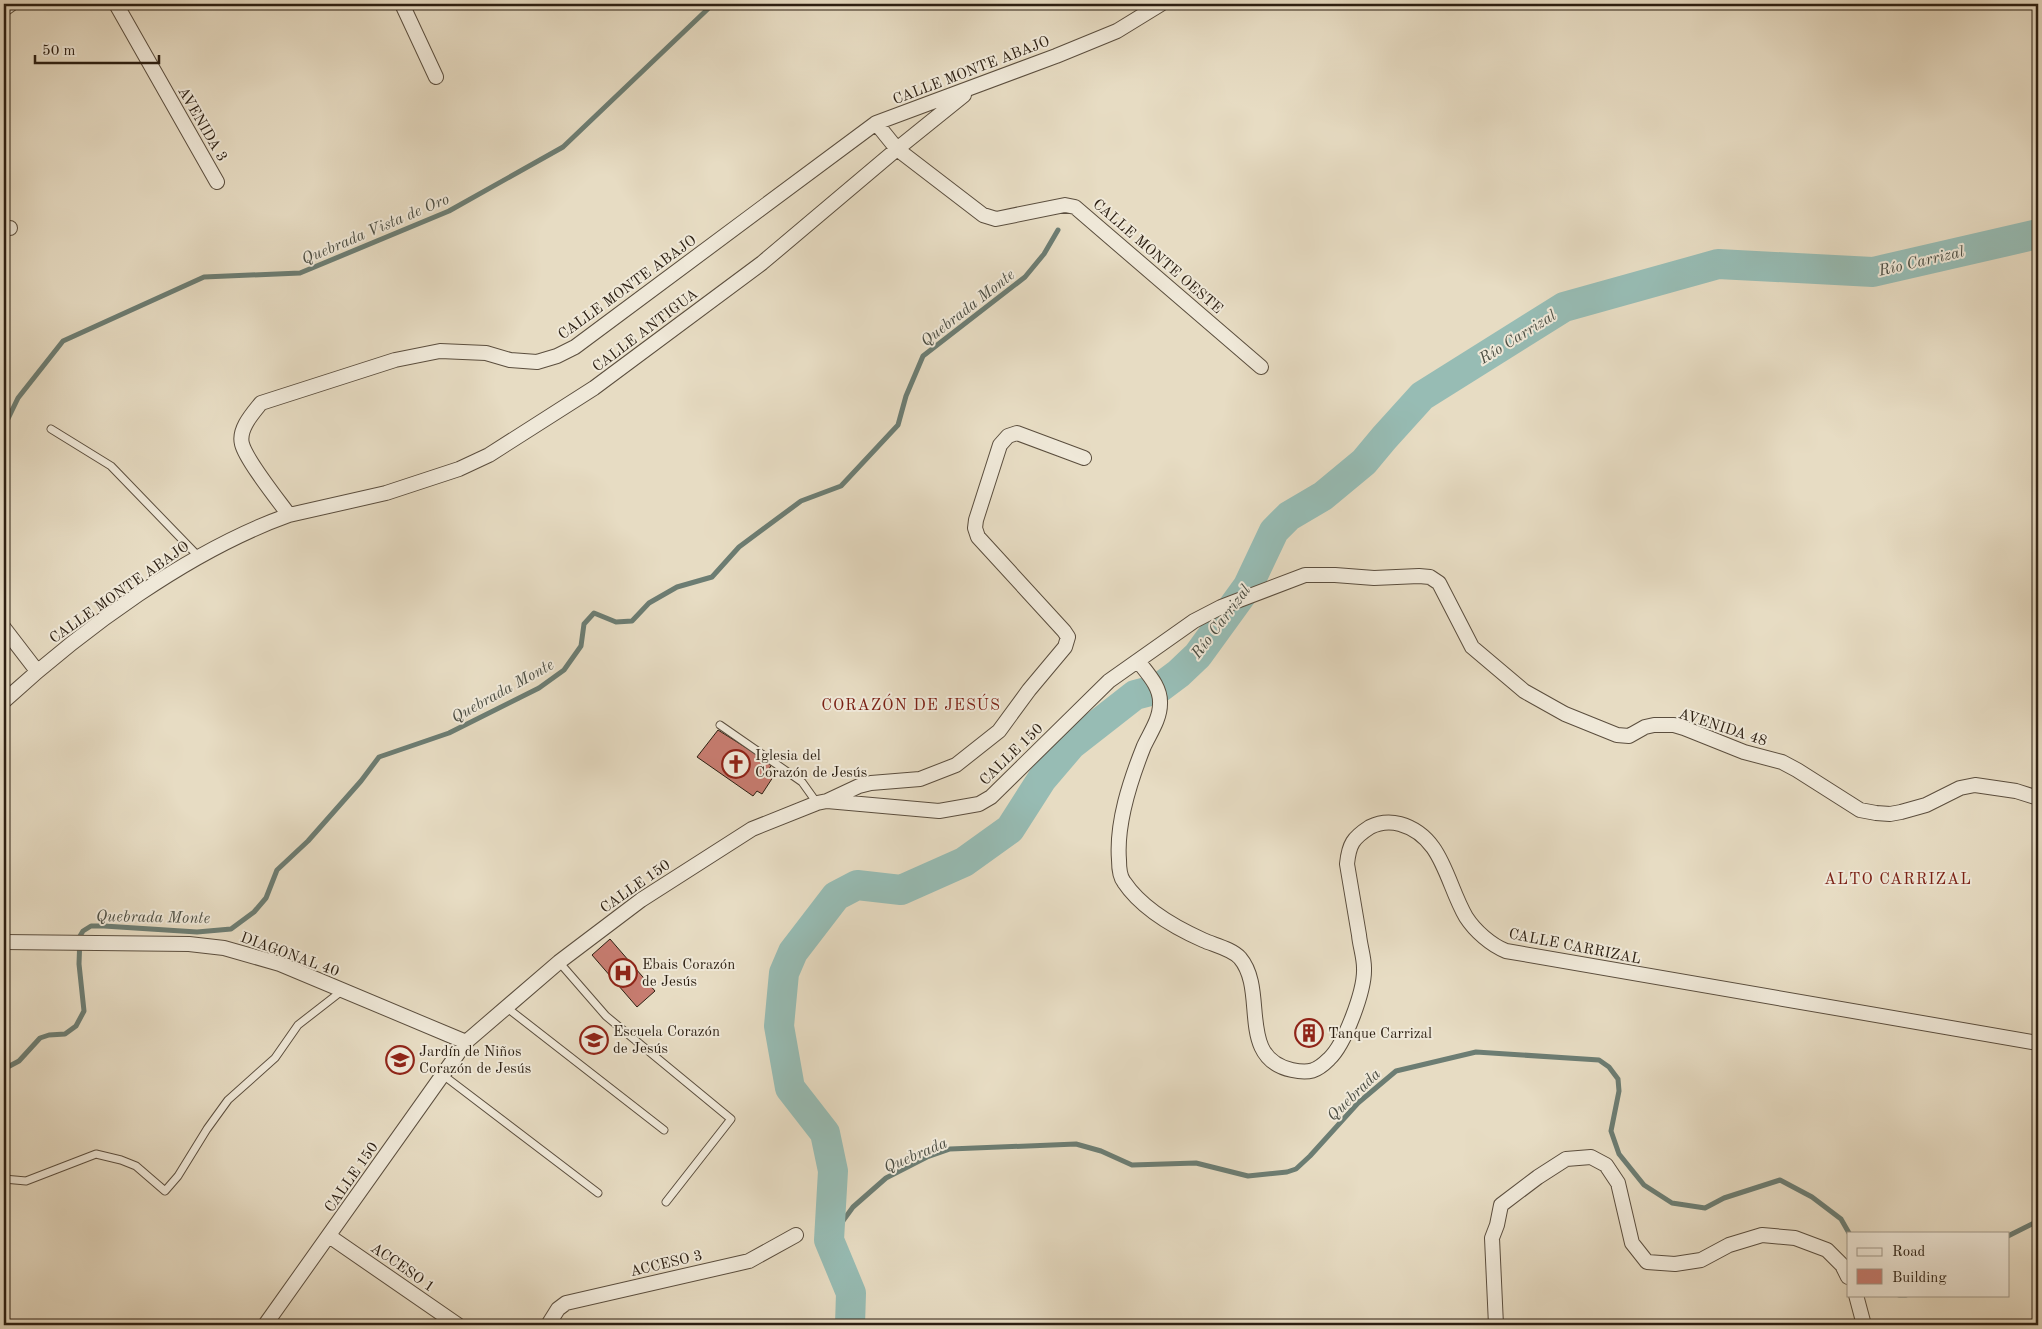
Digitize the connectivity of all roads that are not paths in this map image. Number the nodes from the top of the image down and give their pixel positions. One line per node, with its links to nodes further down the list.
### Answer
1 (10, 4): 5 (street)
2 (116, 4): 10 (street, AVENIDA 3)
3 (402, 4): 6 (street)
4 (1161, 4): 7 (street, CALLE MONTE ABAJO)
5 (4, 7)
6 (436, 77)
7 (973, 87): 8 (street, CALLE MONTE ABAJO); 9 (street, CALLE ANTIGUA)
8 (876, 123): 9 (street, CALLE MONTE OESTE); 14 (street, CALLE MONTE ABAJO)
9 (896, 148): 11 (street, CALLE MONTE OESTE); 14 (street, CALLE ANTIGUA)
10 (217, 182)
11 (1261, 367)
12 (51, 429): 15 (lane)
13 (1084, 458): 22 (street)
14 (289, 515): 15 (street, CALLE MONTE ABAJO)
15 (199, 557): 18 (street, CALLE MONTE ABAJO)
16 (4, 628): 18 (street)
17 (1138, 661): 21 (street, AVENIDA 48); 22 (street, CALLE 150); 28 (street, CALLE CARRIZAL)
18 (37, 671): 19 (street, CALLE MONTE ABAJO)
19 (4, 701)
20 (720, 725): 22 (lane)
21 (2038, 798)
22 (822, 802): 24 (street, CALLE 150)
23 (4, 942): 25 (street, DIAGONAL 40)
24 (559, 962): 26 (street, CALLE 150); 33 (lane)
25 (343, 990): 27 (street, DIAGONAL 40); 31 (lane)
26 (506, 1007): 27 (street, CALLE 150); 30 (lane)
27 (466, 1042): 29 (street, CALLE 150)
28 (2038, 1043)
29 (443, 1075): 32 (lane); 35 (street, CALLE 150)
30 (664, 1130)
31 (4, 1178)
32 (598, 1193)
33 (666, 1202)
34 (796, 1235): 40 (street, ACCESO 3)
35 (329, 1236): 38 (street, CALLE 150); 39 (street, ACCESO 1)
36 (1847, 1275): 41 (street)
37 (1856, 1296): 42 (street)
38 (264, 1325)
39 (458, 1325)
40 (548, 1325)
41 (1496, 1325)
42 (1864, 1325)

